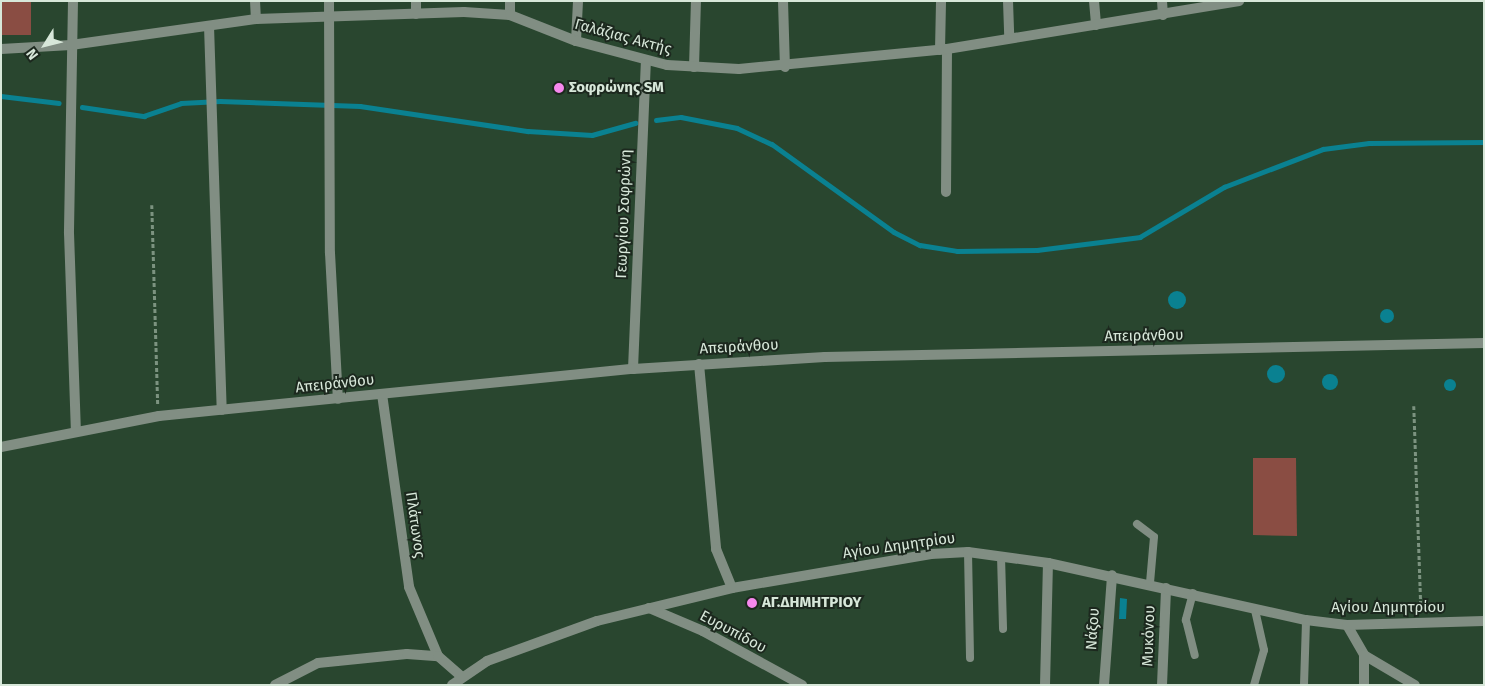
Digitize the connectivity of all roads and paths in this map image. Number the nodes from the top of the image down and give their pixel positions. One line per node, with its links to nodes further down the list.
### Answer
1 (73, 1): 24 (street)
2 (255, 1): 19 (street)
3 (329, 1): 18 (street)
4 (416, 1): 15 (street)
5 (510, 1): 16 (street)
6 (578, 1): 23 (street)
7 (696, 1): 28 (street)
8 (784, 1): 29 (street)
9 (941, 1): 26 (street)
10 (1008, 1): 22 (street)
11 (1094, 1): 20 (street)
12 (1162, 1): 17 (street)
13 (1239, 1): 14 (street, Γαλάζιας Ακτής)
14 (1211, 4): 17 (street, Γαλάζιας Ακτής)
15 (416, 14): 16 (street, Γαλάζιας Ακτής); 18 (street, Γαλάζιας Ακτής)
16 (510, 15): 23 (street, Γαλάζιας Ακτής)
17 (1163, 15): 20 (street, Γαλάζιας Ακτής)
18 (329, 16): 19 (street, Γαλάζιας Ακτής); 36 (street)
19 (256, 20): 21 (street, Γαλάζιας Ακτής)
20 (1096, 24): 22 (street, Γαλάζιας Ακτής)
21 (209, 26): 24 (street, Γαλάζιας Ακτής); 38 (street)
22 (1009, 37): 26 (street, Γαλάζιας Ακτής)
23 (576, 41): 27 (street, Γαλάζιας Ακτής)
24 (71, 45): 25 (street, Γαλάζιας Ακτής); 40 (street)
25 (1, 49)
26 (944, 49): 29 (street, Γαλάζιας Ακτής); 30 (street)
27 (646, 61): 28 (street, Γαλάζιας Ακτής); 34 (street, Γεωργίου Σοφρώνη)
28 (694, 67): 29 (street, Γαλάζιας Ακτής)
29 (785, 67)
30 (946, 192)
31 (152, 205): 39 (path)
32 (1484, 343): 33 (street, Απειράνθου)
33 (699, 364): 34 (street, Απειράνθου); 48 (street)
34 (633, 368): 35 (street, Απειράνθου)
35 (382, 394): 36 (street, Απειράνθου); 60 (street, Πλάτωνος)
36 (338, 399): 38 (street, Απειράνθου)
37 (1414, 406): 56 (path)
38 (222, 410): 39 (street, Απειράνθου)
39 (158, 416): 40 (street, Απειράνθου)
40 (76, 432): 41 (street, Απειράνθου)
41 (1, 447)
42 (1138, 524): 47 (lane)
43 (968, 552): 44 (street, Αγίου Δημητρίου); 48 (street, Αγίου Δημητρίου); 61 (lane)
44 (1001, 556): 45 (street, Αγίου Δημητρίου); 57 (lane)
45 (1048, 563): 46 (street, Αγίου Δημητρίου); 66 (street)
46 (1112, 575): 47 (street, Αγίου Δημητρίου); 67 (street, Νάξου)
47 (1150, 583): 49 (street, Αγίου Δημητρίου)
48 (732, 588): 51 (street, Αγίου Δημητρίου)
49 (1166, 588): 50 (street, Αγίου Δημητρίου); 68 (street, Μυκόνου)
50 (1193, 593): 52 (street, Αγίου Δημητρίου); 58 (lane)
51 (649, 608): 62 (street, Αγίου Δημητρίου); 65 (street, Ευρυπίδου)
52 (1255, 610): 53 (street, Αγίου Δημητρίου); 69 (lane)
53 (1306, 620): 55 (street, Αγίου Δημητρίου); 70 (lane)
54 (1484, 621): 56 (street, Αγίου Δημητρίου)
55 (1347, 625): 56 (street, Αγίου Δημητρίου); 59 (street)
56 (1422, 625)
57 (1004, 629)
58 (1196, 655)
59 (1364, 655): 71 (street); 72 (street)
60 (438, 656): 62 (street); 63 (street)
61 (970, 658)
62 (461, 676): 64 (street, Αγίου Δημητρίου)
63 (274, 685)
64 (452, 685)
65 (802, 685)
66 (1045, 685)
67 (1104, 685)
68 (1162, 685)
69 (1254, 685)
70 (1304, 685)
71 (1364, 685)
72 (1415, 685)

